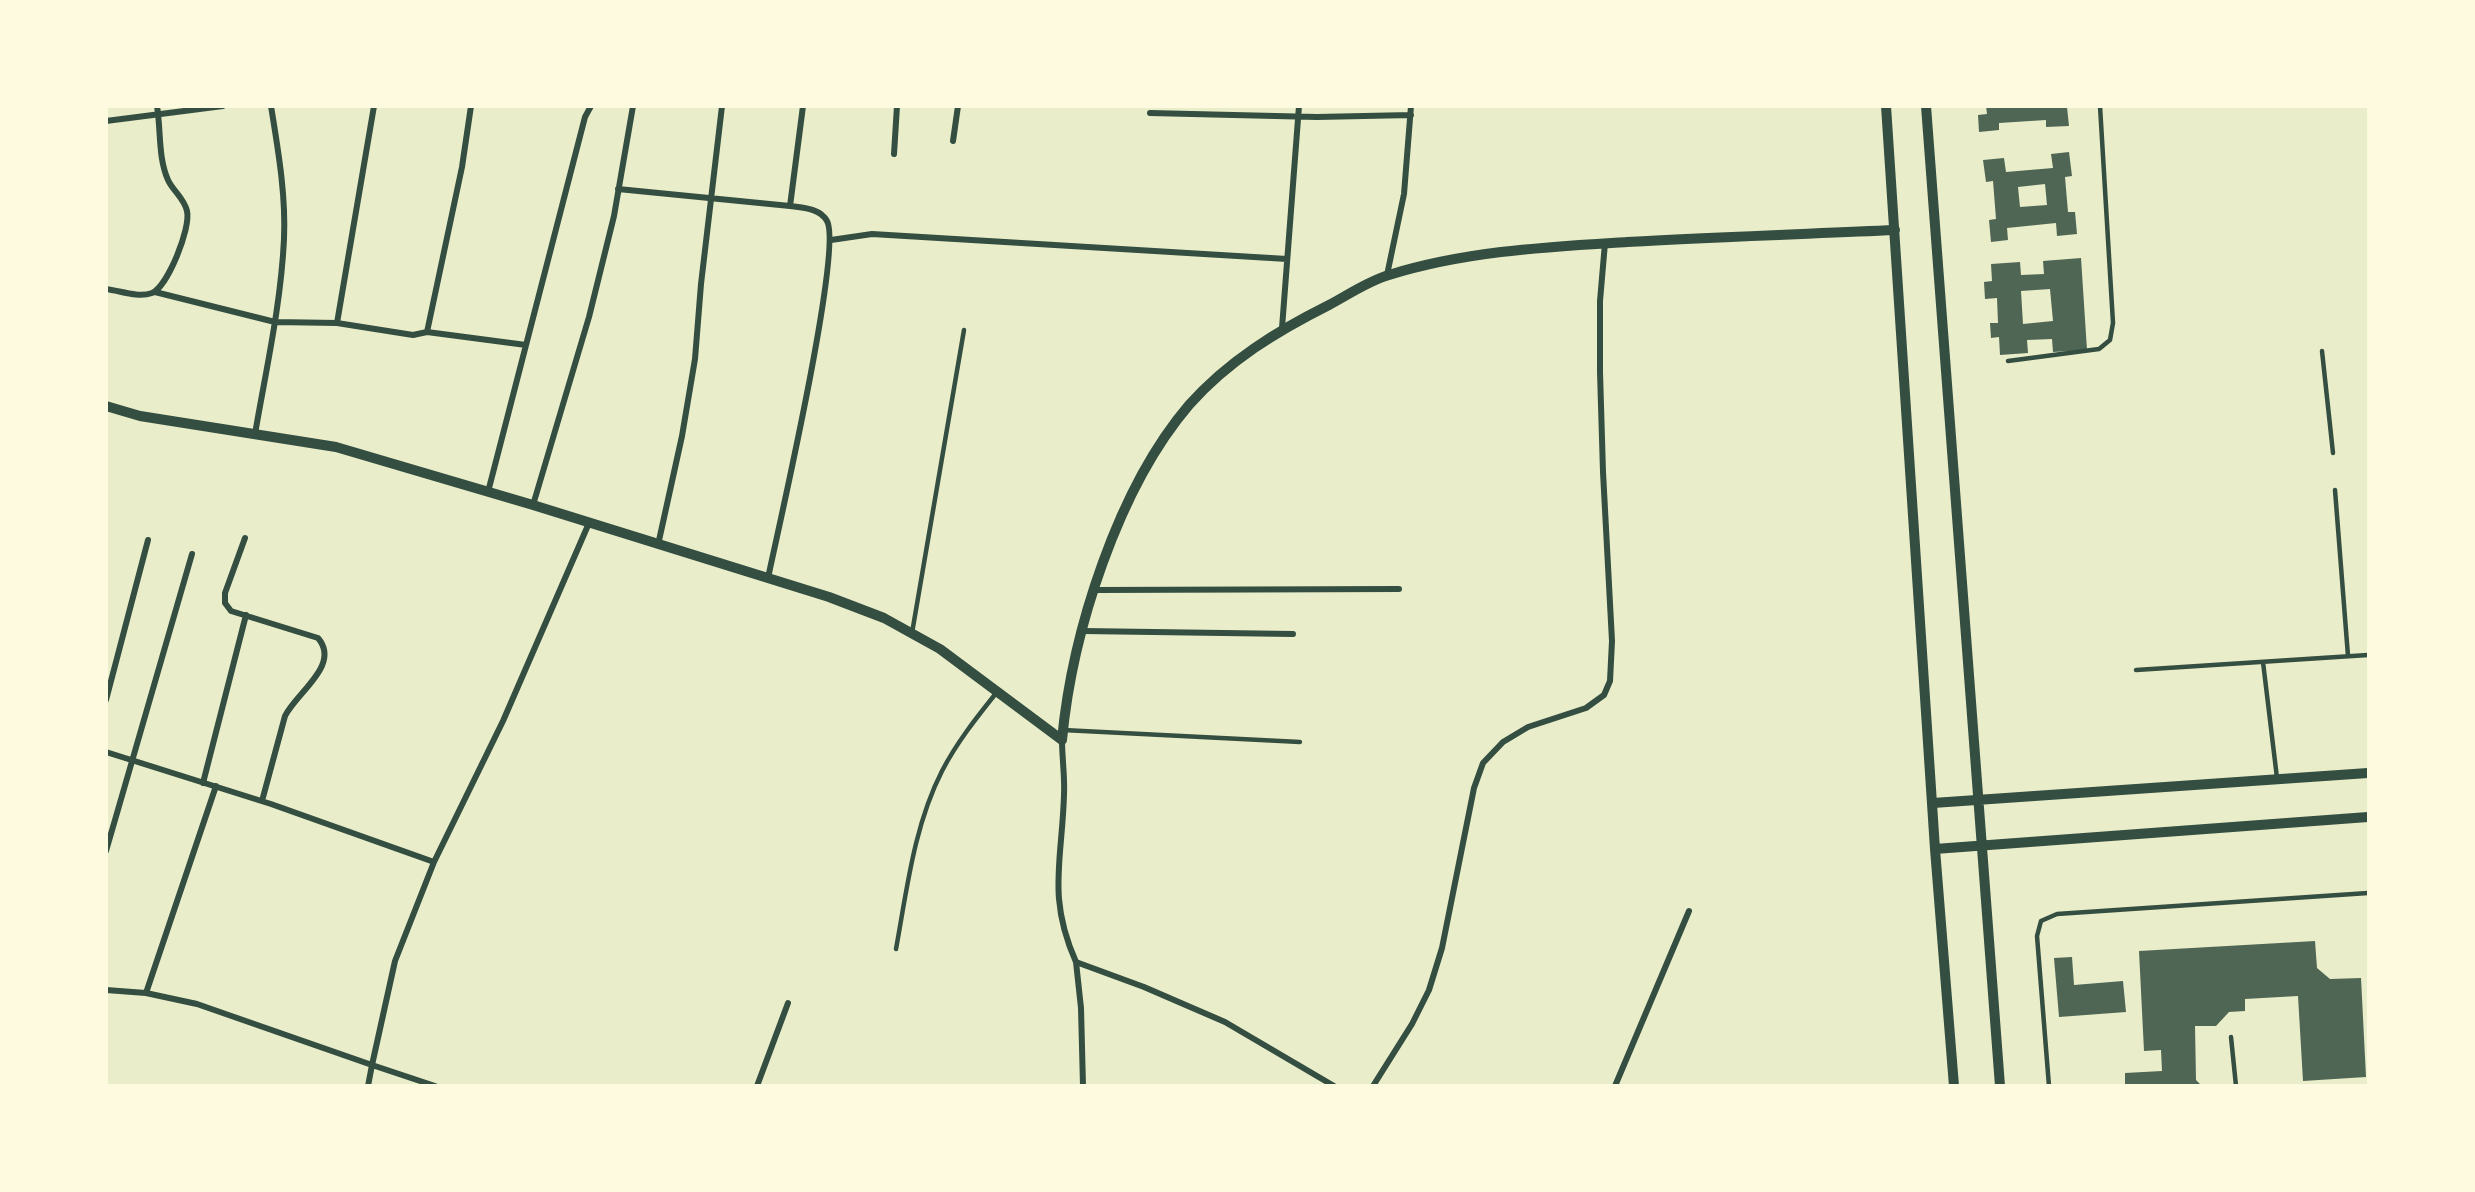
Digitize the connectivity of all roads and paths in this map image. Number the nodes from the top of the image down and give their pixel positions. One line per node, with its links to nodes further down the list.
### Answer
1 (223, 106): 16 (street)
2 (271, 106): 33 (street)
3 (374, 106): 34 (street)
4 (471, 106): 37 (street)
5 (591, 106): 38 (street)
6 (633, 106): 23 (street)
7 (722, 106): 24 (street)
8 (803, 106): 25 (street)
9 (897, 106): 22 (street)
10 (958, 106): 21 (street)
11 (1299, 106): 19 (street)
12 (1411, 106): 18 (street)
13 (1886, 106): 26 (street)
14 (1926, 106): 73 (street)
15 (2100, 106): 40 (lane)
16 (158, 110): 20 (street); 32 (street)
17 (1150, 113): 19 (street)
18 (1411, 114): 19 (street); 30 (street)
19 (1298, 117): 29 (street)
20 (106, 122)
21 (953, 141)
22 (894, 154)
23 (618, 189): 24 (street); 46 (street)
24 (711, 198): 25 (street); 50 (street)
25 (790, 206): 27 (street)
26 (1895, 230): 28 (street); 75 (street)
27 (831, 240): 29 (street); 52 (street)
28 (1605, 243): 30 (street); 95 (street)
29 (1287, 259): 35 (street)
30 (1387, 275): 35 (street)
31 (106, 289): 32 (street)
32 (155, 292): 33 (street)
33 (275, 322): 34 (street); 42 (street)
34 (337, 323): 37 (street)
35 (1282, 328): 54 (street)
36 (964, 330): 57 (lane)
37 (427, 332): 38 (street)
38 (526, 345): 45 (street)
39 (2322, 351): 43 (lane)
40 (2008, 361)
41 (106, 406): 42 (street)
42 (255, 434): 45 (street)
43 (2333, 453)
44 (2335, 490): 60 (lane)
45 (488, 492): 46 (street)
46 (533, 505): 47 (street)
47 (589, 523): 50 (street); 80 (street)
48 (245, 538): 55 (street)
49 (148, 540): 64 (street)
50 (658, 545): 52 (street)
51 (192, 554): 68 (street)
52 (768, 578): 57 (street)
53 (1399, 589): 54 (street)
54 (1095, 590): 56 (street)
55 (246, 615): 71 (street); 74 (street)
56 (1083, 631): 58 (street); 65 (street)
57 (912, 633): 63 (street)
58 (1293, 634)
59 (2368, 655): 60 (lane)
60 (2348, 656): 61 (lane)
61 (2263, 662): 62 (lane); 70 (lane)
62 (2136, 670)
63 (997, 692): 65 (street); 83 (lane)
64 (106, 700)
65 (1062, 735): 66 (lane); 84 (street)
66 (1300, 742)
67 (106, 752): 68 (street)
68 (134, 761): 71 (street); 79 (street)
69 (2368, 773): 70 (street)
70 (2277, 779): 73 (street)
71 (203, 783): 72 (street)
72 (216, 786): 74 (street); 86 (street)
73 (1979, 800): 75 (street); 77 (street)
74 (262, 801): 80 (street)
75 (1933, 803): 78 (street)
76 (2368, 818): 77 (street)
77 (1982, 845): 78 (street); 98 (street)
78 (1935, 849): 97 (street)
79 (106, 851)
80 (434, 862): 89 (street)
81 (2368, 893): 99 (lane)
82 (1689, 911): 96 (street)
83 (896, 949)
84 (1076, 962): 93 (street); 94 (street)
85 (106, 990): 86 (street)
86 (146, 993): 89 (street)
87 (788, 1003): 92 (street)
88 (2231, 1038): 100 (lane)
89 (372, 1065): 90 (street); 91 (street)
90 (368, 1086)
91 (435, 1086)
92 (757, 1086)
93 (1083, 1086)
94 (1334, 1086)
95 (1372, 1086)
96 (1615, 1086)
97 (1954, 1086)
98 (2000, 1086)
99 (2049, 1086)
100 (2236, 1086)

